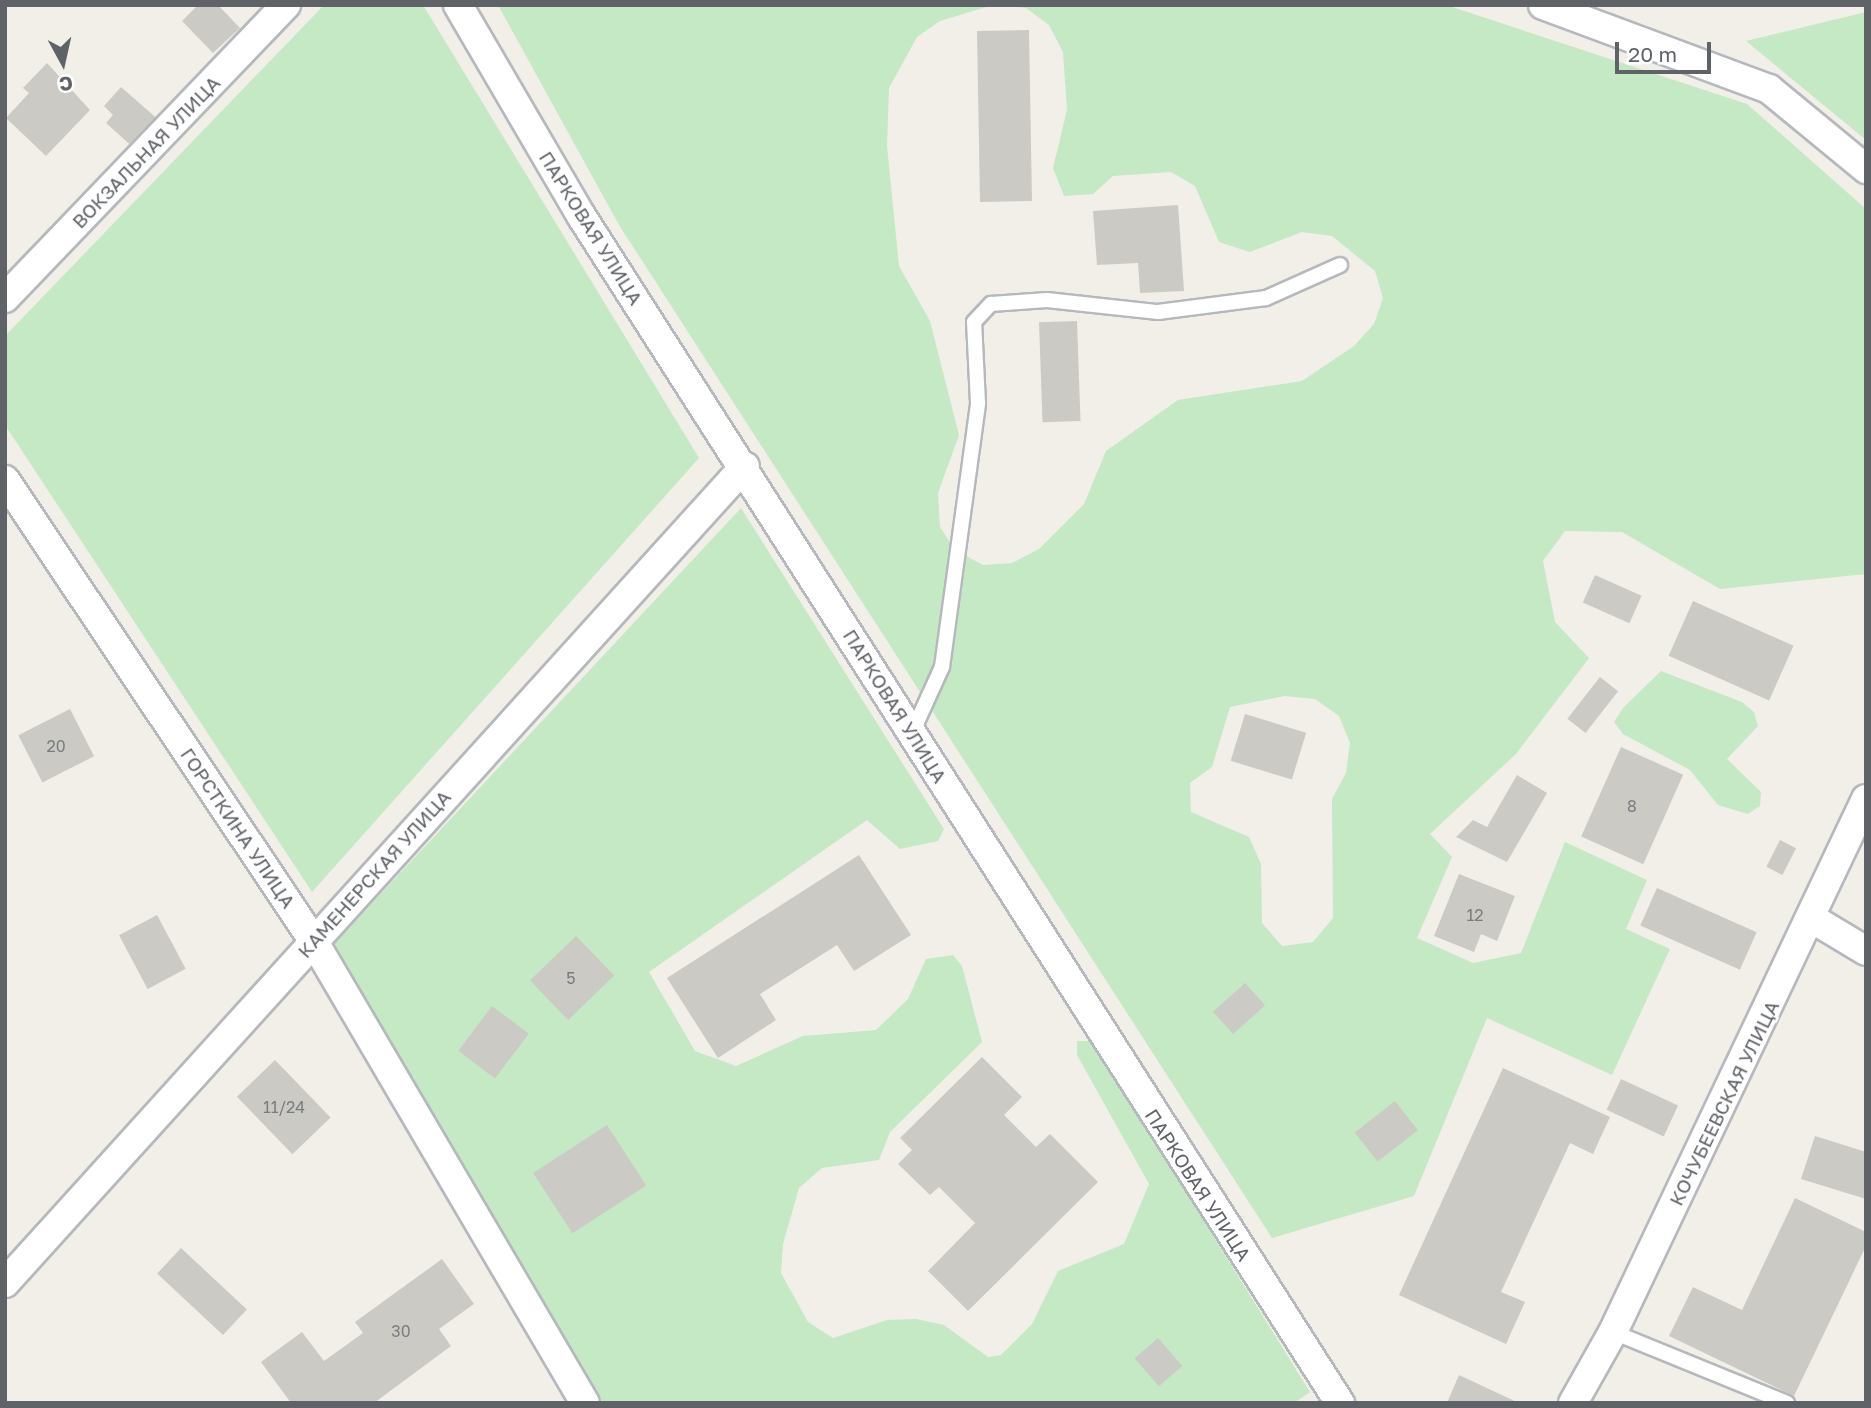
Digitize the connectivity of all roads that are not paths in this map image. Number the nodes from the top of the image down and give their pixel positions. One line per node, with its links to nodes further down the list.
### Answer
1 (286, 5): 6 (street, ВОКЗАЛЬНАЯ УЛИЦА)
2 (458, 5): 7 (street, ПАРКОВАЯ УЛИЦА)
3 (1543, 5): 4 (street)
4 (1866, 169)
5 (1340, 265): 9 (lane)
6 (5, 298)
7 (745, 466): 9 (street, ПАРКОВАЯ УЛИЦА); 12 (street, КАМЕНЕРСКАЯ УЛИЦА)
8 (5, 480): 12 (street, ГОРСТКИНА УЛИЦА)
9 (912, 733): 16 (street, ПАРКОВАЯ УЛИЦА)
10 (1866, 799): 11 (street, КОЧУБЕЕВСКАЯ УЛИЦА)
11 (1813, 919): 13 (street); 15 (street, КОЧУБЕЕВСКАЯ УЛИЦА)
12 (313, 940): 14 (street, КАМЕНЕРСКАЯ УЛИЦА); 17 (street, ГОРСТКИНА УЛИЦА)
13 (1866, 951)
14 (5, 1283)
15 (1613, 1332): 18 (street, КОЧУБЕЕВСКАЯ УЛИЦА); 19 (lane)
16 (1330, 1400)
17 (585, 1403)
18 (1573, 1403)
19 (1787, 1403)

